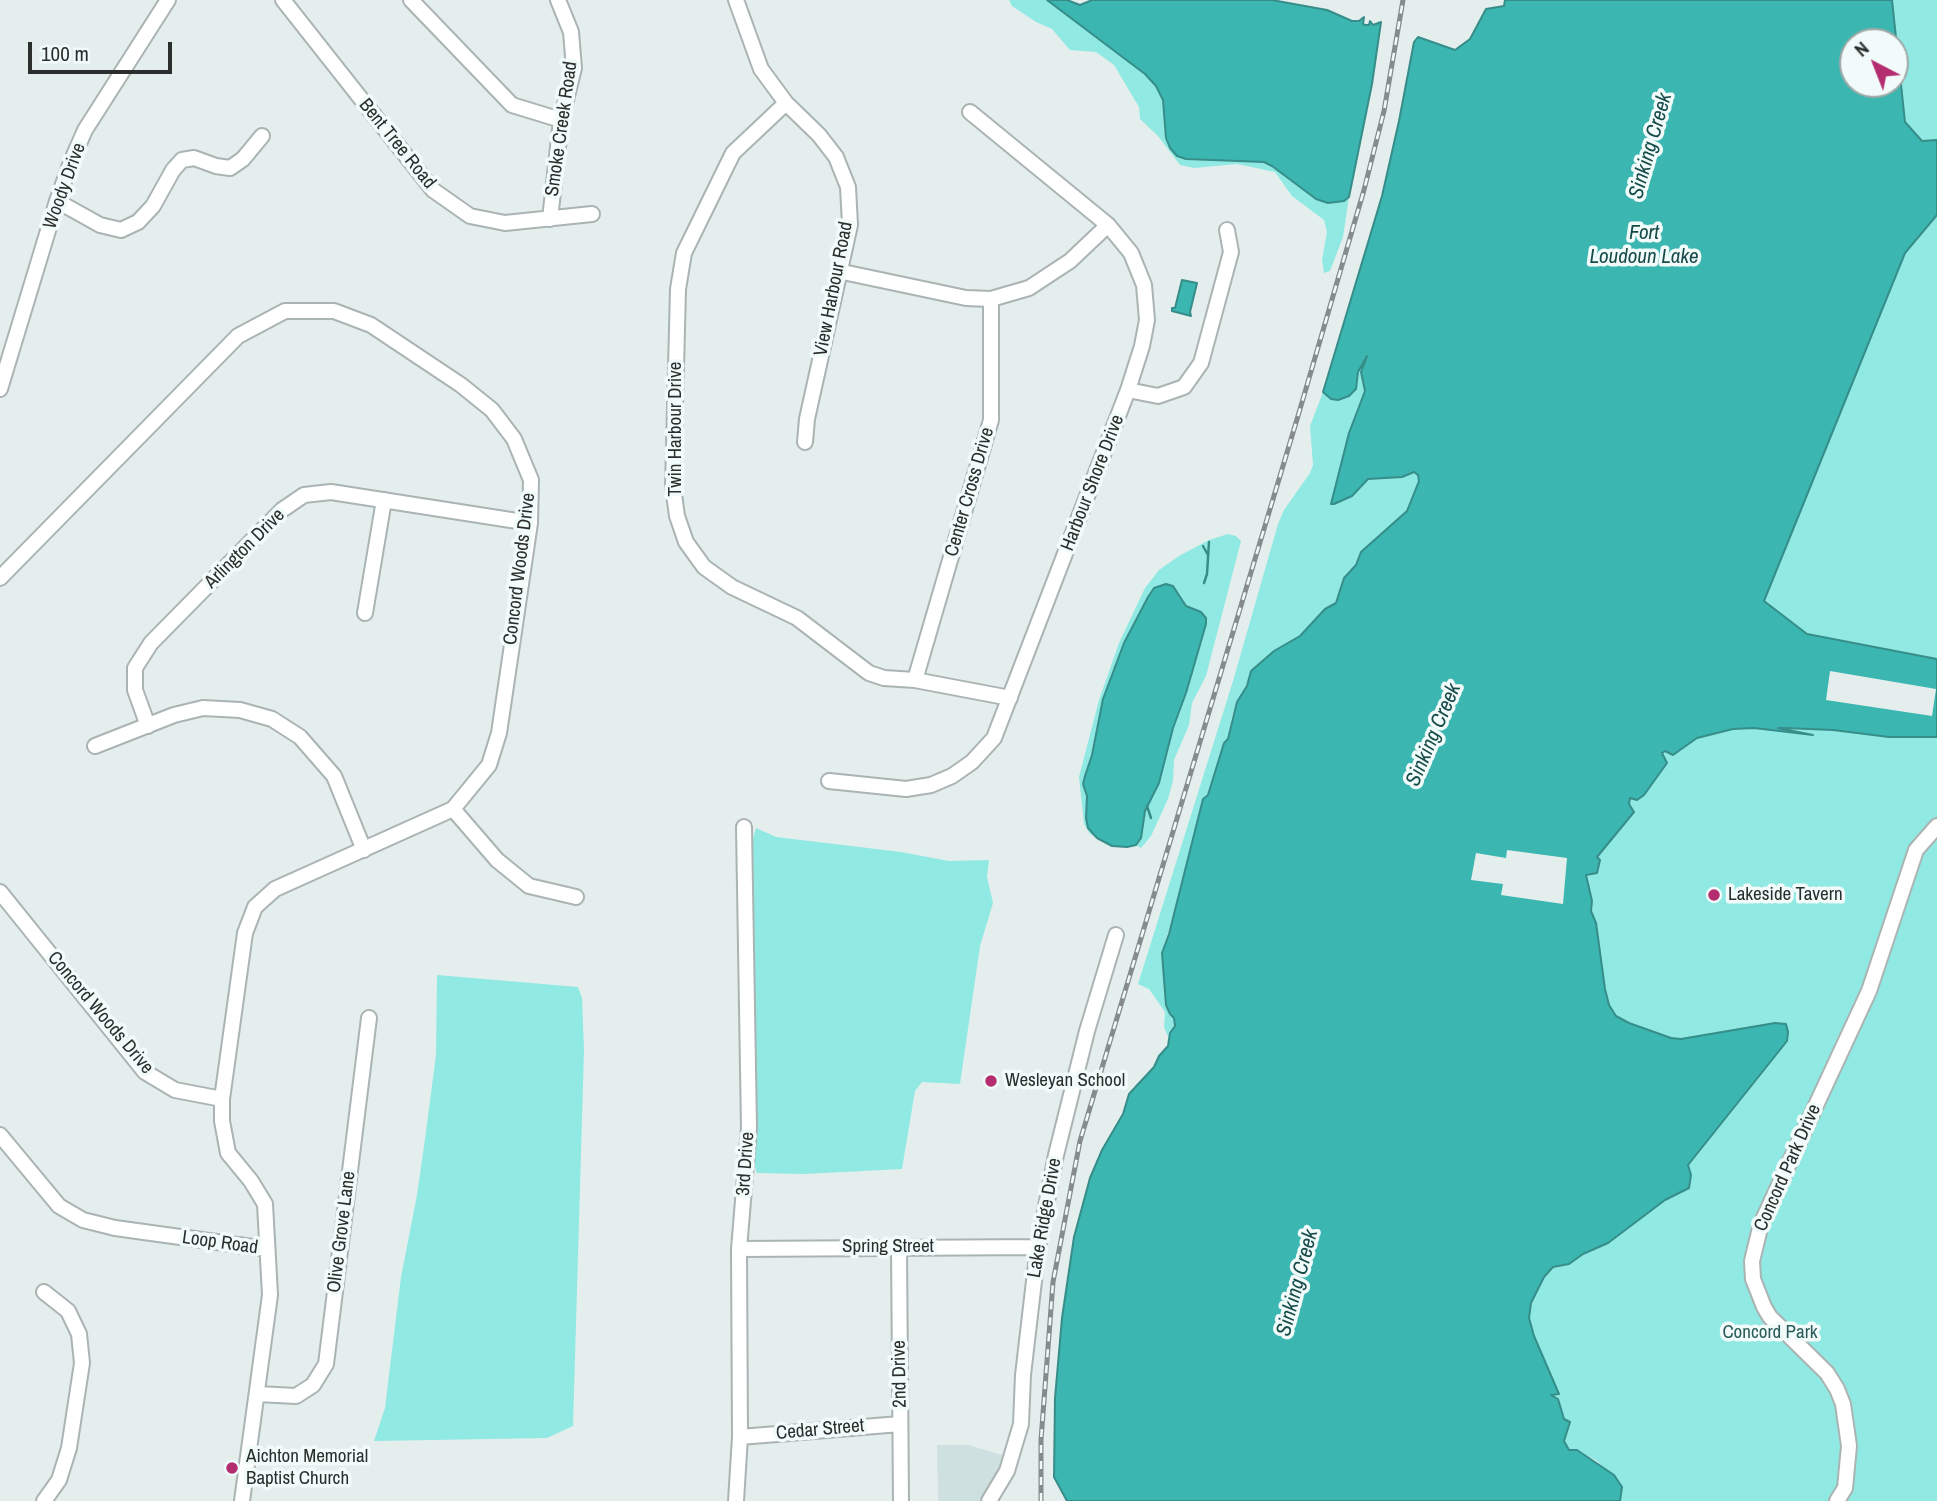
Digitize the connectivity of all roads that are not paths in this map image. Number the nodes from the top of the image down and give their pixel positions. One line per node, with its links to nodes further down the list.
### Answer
1 (167, 0): 10 (street, Woody Drive)
2 (283, 0): 12 (street, Bent Tree Road)
3 (411, 0): 8 (street)
4 (558, 0): 8 (street, Smoke Creek Road)
5 (736, 0): 6 (street, View Harbour Road)
6 (786, 103): 15 (street, View Harbour Road); 24 (street, Twin Harbour Drive)
7 (970, 111): 13 (street, Harbour Shore Drive)
8 (561, 120): 12 (street, Smoke Creek Road)
9 (262, 136): 10 (street)
10 (57, 201): 17 (street, Woody Drive)
11 (592, 214): 12 (street, Bent Tree Road)
12 (550, 219)
13 (1108, 225): 16 (street); 18 (street, Harbour Shore Drive)
14 (1227, 230): 18 (street)
15 (838, 271): 16 (street); 19 (street, View Harbour Road)
16 (991, 299): 24 (street, Center Cross Drive)
17 (1, 382)
18 (1128, 390): 25 (street, Harbour Shore Drive)
19 (805, 442)
20 (384, 500): 21 (street, Arlington Drive); 23 (street); 26 (street, Arlington Drive)
21 (530, 523): 22 (street, Concord Woods Drive); 29 (street, Concord Woods Drive)
22 (0, 578)
23 (365, 613)
24 (915, 680): 25 (street, Twin Harbour Drive)
25 (1010, 698): 28 (street, Harbour Shore Drive)
26 (148, 726): 27 (street); 32 (street)
27 (95, 746)
28 (829, 781)
29 (453, 809): 32 (street, Concord Woods Drive); 34 (street)
30 (1937, 826): 52 (street, Concord Park Drive)
31 (744, 827): 42 (street, 3rd Drive)
32 (364, 850): 37 (street, Concord Woods Drive)
33 (0, 892): 37 (street, Concord Woods Drive)
34 (576, 897)
35 (1116, 935): 40 (street, Lake Ridge Drive)
36 (369, 1018): 44 (street, Olive Grove Lane)
37 (222, 1099): 41 (street, Concord Woods Drive)
38 (0, 1135): 41 (street, Loop Road)
39 (899, 1247): 40 (street, Spring Street); 42 (street, Spring Street); 45 (street, 2nd Drive)
40 (1038, 1247): 51 (street, Lake Ridge Drive)
41 (267, 1249): 44 (street, Loop Road)
42 (739, 1249): 46 (street, 3rd Drive)
43 (44, 1292): 47 (street)
44 (258, 1394): 48 (street, Loop Road)
45 (900, 1423): 46 (street, Cedar Street); 50 (street, 2nd Drive)
46 (740, 1437): 49 (street, 3rd Drive)
47 (44, 1501)
48 (242, 1501)
49 (736, 1501)
50 (901, 1501)
51 (989, 1501)
52 (1837, 1501)

